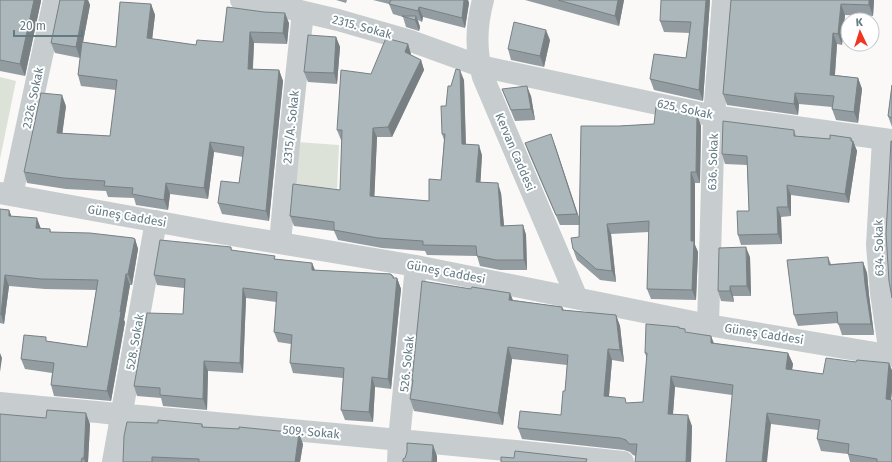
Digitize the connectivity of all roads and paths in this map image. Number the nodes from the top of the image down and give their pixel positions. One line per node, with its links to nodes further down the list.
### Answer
1 (54, 0): 9 (street, 2326. Sokak)
2 (241, 0): 5 (street, 2315. Sokak)
3 (483, 0): 6 (street, Kervan Caddesi)
4 (723, 0): 7 (street, 636. Sokak)
5 (303, 12): 6 (street, 2315. Sokak); 11 (street, 2315/A. Sokak)
6 (480, 66): 7 (street, 625. Sokak); 13 (street, Kervan Caddesi)
7 (714, 116): 8 (street, 625. Sokak); 14 (street, 636. Sokak)
8 (887, 140): 15 (street, 634. Sokak)
9 (6, 194): 10 (street, Güneş Caddesi)
10 (156, 221): 11 (street, Güneş Caddesi); 17 (street, 528. Sokak)
11 (280, 243): 12 (street, Güneş Caddesi)
12 (416, 266): 13 (street, Güneş Caddesi); 18 (street, 526. Sokak)
13 (577, 298): 14 (street, Güneş Caddesi)
14 (708, 325): 15 (street, Güneş Caddesi)
15 (891, 355)
16 (0, 403): 17 (street, 509. Sokak)
17 (122, 415): 18 (street, 509. Sokak); 19 (street, 528. Sokak)
18 (399, 439): 20 (street, 526. Sokak); 21 (street, 509. Sokak)
19 (113, 462)
20 (398, 462)
21 (623, 462)

